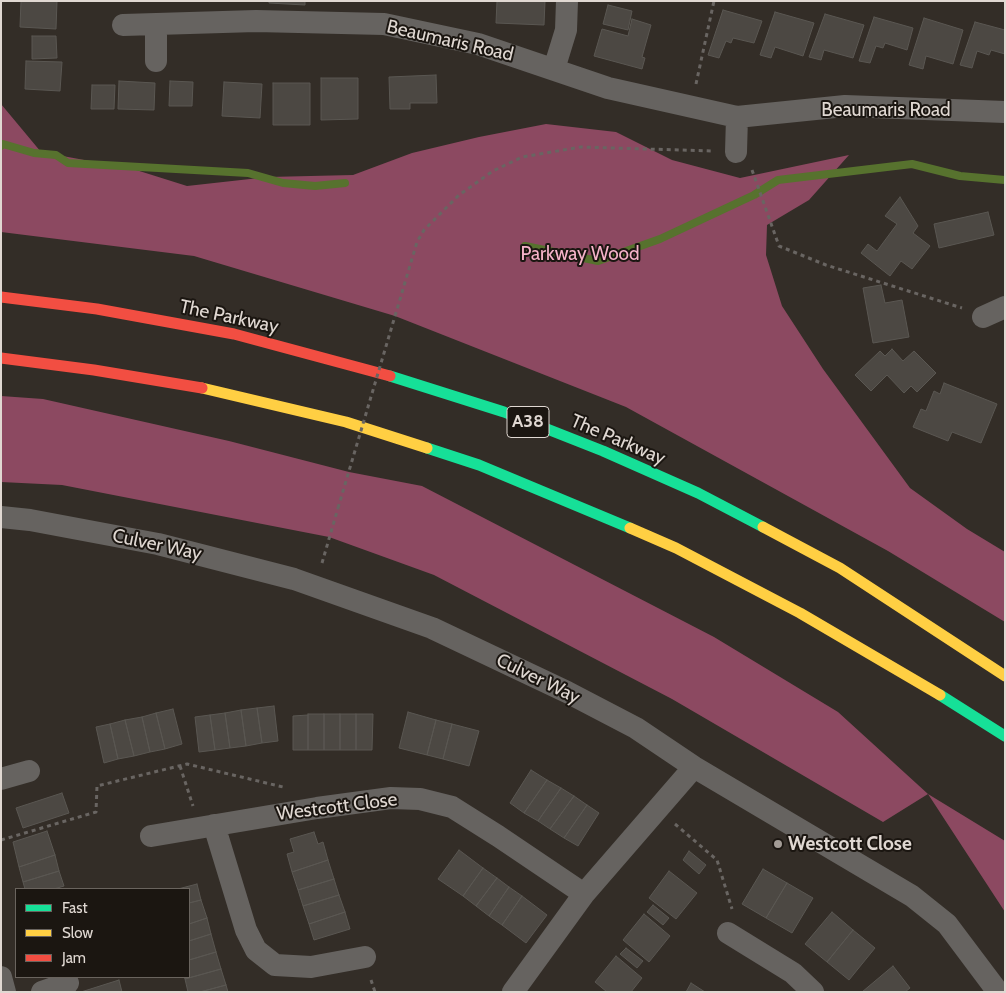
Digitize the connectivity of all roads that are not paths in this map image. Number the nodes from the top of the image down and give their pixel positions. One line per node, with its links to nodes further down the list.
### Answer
1 (567, 1): 6 (street)
2 (335, 11): 4 (street, Beaumaris Road); 6 (street, Beaumaris Road)
3 (124, 25): 4 (street, Beaumaris Road)
4 (156, 25): 5 (street)
5 (156, 61)
6 (554, 68): 8 (street, Beaumaris Road)
7 (1005, 112): 8 (street, Beaumaris Road)
8 (737, 117): 9 (street)
9 (736, 152)
10 (1, 297): 15 (highway, The Parkway / A38)
11 (1005, 307): 12 (street)
12 (984, 317)
13 (1, 358): 16 (highway)
14 (1, 517): 17 (street, Culver Way)
15 (1005, 676)
16 (1005, 736)
17 (694, 768): 22 (street); 31 (street, Culver Way)
18 (29, 771): 19 (street)
19 (1, 779)
20 (214, 825): 21 (street, Westcott Close); 22 (street, Westcott Close); 24 (street)
21 (151, 836)
22 (584, 894): 29 (street)
23 (728, 933): 30 (street)
24 (365, 957)
25 (1, 977): 27 (street)
26 (68, 983): 28 (street)
27 (5, 992)
28 (42, 992)
29 (514, 992)
30 (813, 992)
31 (998, 992)

